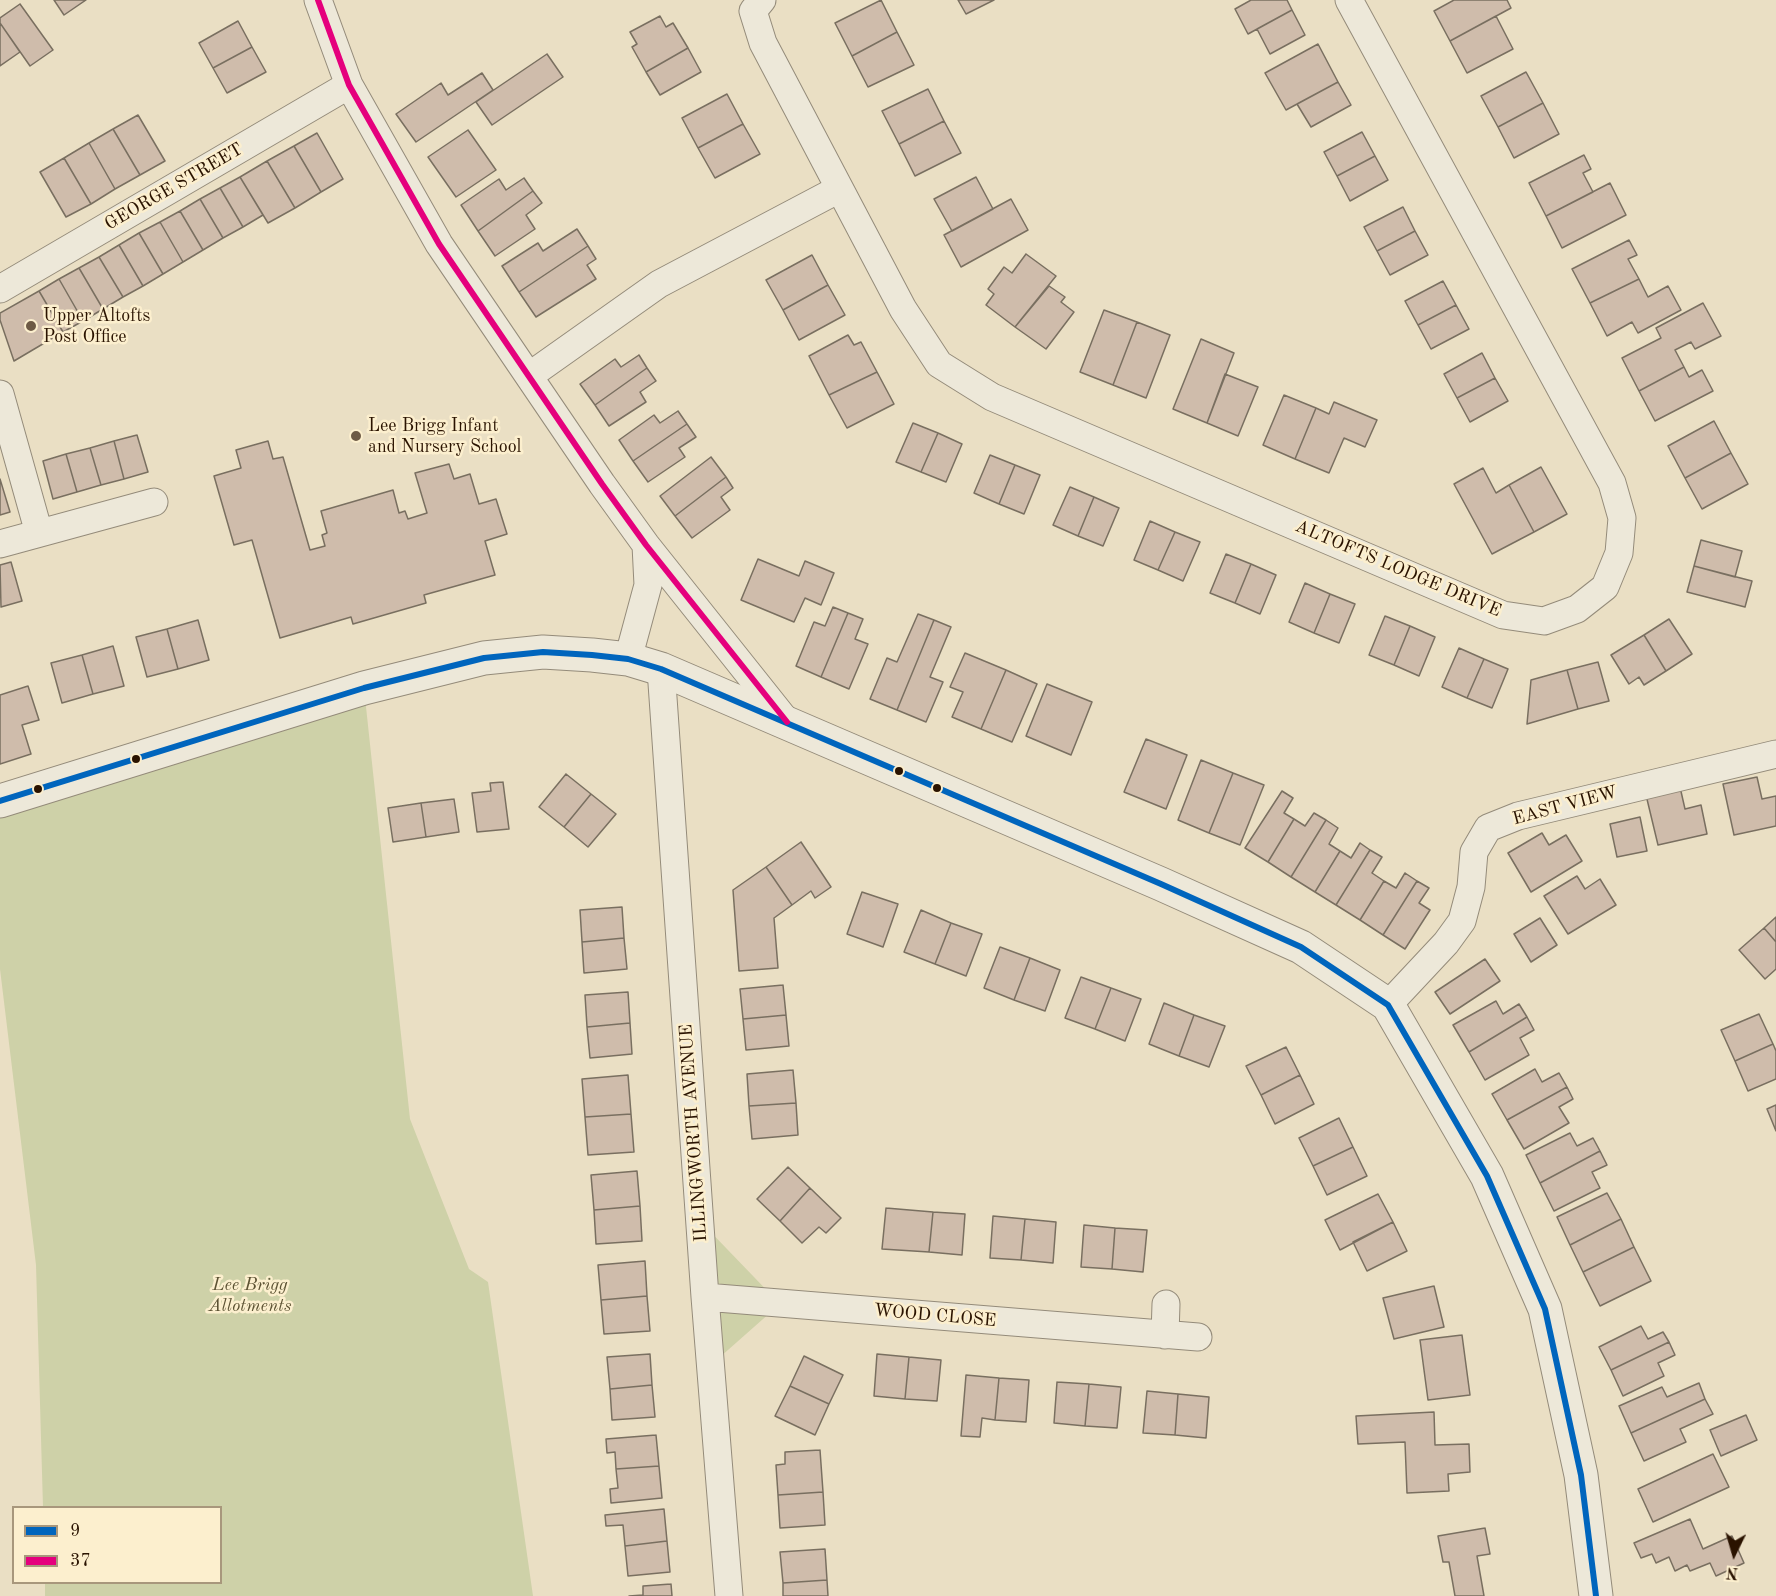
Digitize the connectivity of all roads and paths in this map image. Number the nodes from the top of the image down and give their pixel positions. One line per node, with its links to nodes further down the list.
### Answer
1 (318, 0): 4 (street)
2 (762, 0): 5 (street, ALTOFTS LODGE DRIVE)
3 (1349, 0): 5 (street, ALTOFTS LODGE DRIVE)
4 (349, 85): 6 (street, GEORGE STREET); 7 (street)
5 (840, 189): 7 (street)
6 (0, 290)
7 (529, 376): 12 (street)
8 (0, 394): 10 (street)
9 (154, 501): 10 (street)
10 (39, 533): 11 (street)
11 (0, 544)
12 (646, 544): 13 (street); 15 (street)
13 (628, 659): 14 (street); 17 (street)
14 (661, 669): 15 (street); 19 (street, ILLINGWORTH AVENUE)
15 (787, 722): 18 (street)
16 (1776, 754): 18 (street, EAST VIEW)
17 (0, 801)
18 (1388, 1005): 24 (street)
19 (705, 1297): 21 (street, WOOD CLOSE); 23 (street, ILLINGWORTH AVENUE)
20 (1166, 1304): 21 (street)
21 (1165, 1335): 22 (street, WOOD CLOSE)
22 (1198, 1337)
23 (729, 1596)
24 (1596, 1596)

